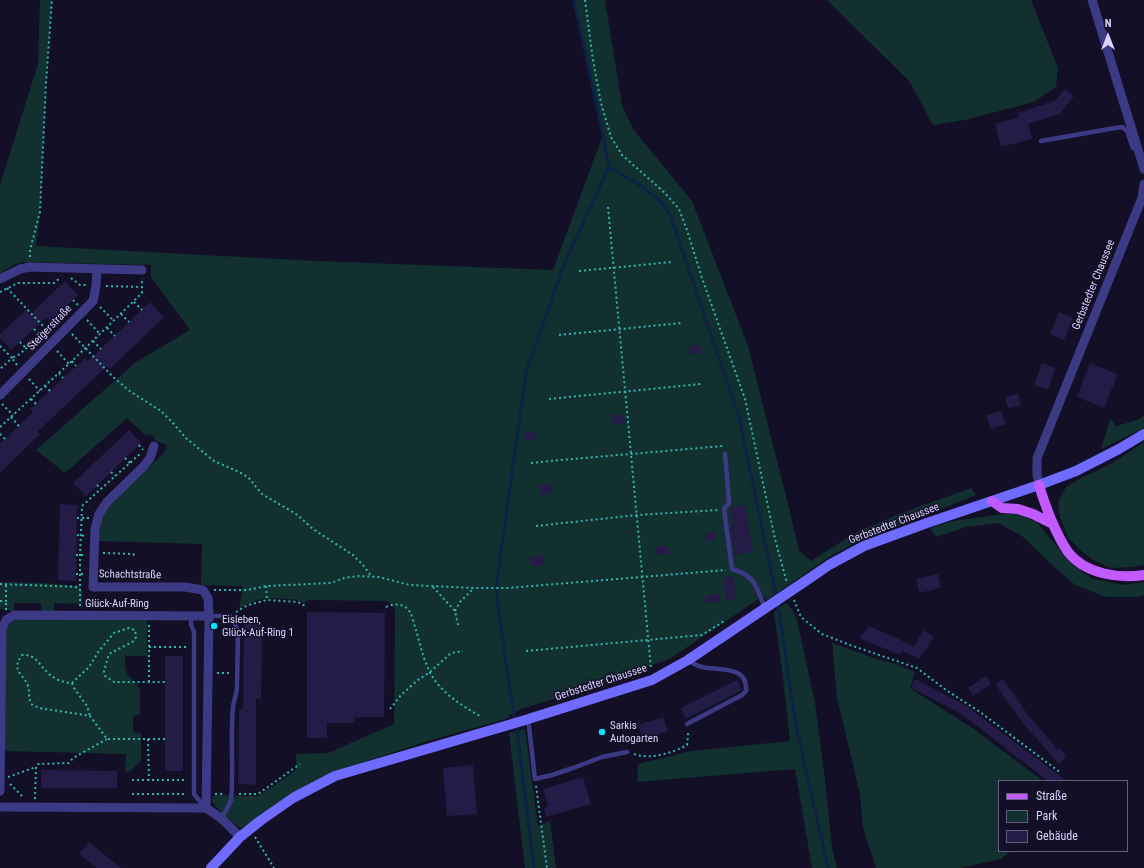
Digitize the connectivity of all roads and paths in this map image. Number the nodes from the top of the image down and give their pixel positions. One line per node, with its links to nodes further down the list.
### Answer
1 (52, 0): 9 (path)
2 (585, 0): 94 (path)
3 (1092, 0): 5 (street)
4 (1040, 141): 5 (lane)
5 (1144, 170)
6 (1144, 184): 74 (street, Gerbstedter Chaussee)
7 (608, 207): 10 (path)
8 (672, 262): 10 (path)
9 (29, 267): 11 (street); 14 (street)
10 (614, 268): 13 (path); 31 (path)
11 (97, 269): 12 (street); 15 (street)
12 (142, 270): 16 (path)
13 (580, 271)
14 (0, 279)
15 (96, 286): 16 (path); 17 (path); 19 (street)
16 (142, 287): 20 (path)
17 (7, 288): 18 (path); 30 (path)
18 (0, 292)
19 (93, 301): 22 (street, Steigerstraße); 24 (path)
20 (134, 302): 21 (path); 23 (path)
21 (142, 310)
22 (81, 314): 29 (street, Steigerstraße); 32 (path)
23 (121, 314): 24 (path); 25 (path)
24 (114, 320): 28 (path)
25 (129, 322)
26 (682, 324): 31 (path)
27 (34, 328): 37 (path)
28 (106, 328): 32 (path); 33 (path)
29 (66, 329): 37 (street, Steigerstraße); 40 (path)
30 (46, 330)
31 (620, 330): 34 (path); 51 (path)
32 (100, 334): 35 (path)
33 (115, 336)
34 (559, 336)
35 (93, 341): 40 (path); 41 (path)
36 (20, 342): 39 (path)
37 (50, 345): 43 (path); 52 (street, Steigerstraße)
38 (0, 346): 45 (path)
39 (26, 348)
40 (85, 348): 42 (path); 85 (path)
41 (101, 349)
42 (72, 361): 43 (path); 44 (path)
43 (69, 364): 46 (path)
44 (76, 366)
45 (0, 369)
46 (59, 373): 47 (path); 49 (path)
47 (64, 378)
48 (701, 384): 51 (path)
49 (45, 386): 50 (path); 53 (path)
50 (50, 391)
51 (625, 392): 54 (path); 66 (path)
52 (0, 395)
53 (31, 399): 56 (path); 57 (path)
54 (549, 399)
55 (0, 402): 57 (path)
56 (36, 404)
57 (12, 416): 58 (path); 59 (path)
58 (19, 426)
59 (0, 427)
60 (0, 434): 62 (path)
61 (1144, 434): 74 (main road, Gerbstedter Chaussee)
62 (5, 439)
63 (139, 445): 65 (path)
64 (154, 446): 81 (street, Schachtstraße)
65 (144, 450)
66 (631, 454): 67 (path); 70 (path); 78 (path)
67 (725, 454): 77 (lane)
68 (125, 458): 69 (path)
69 (130, 463)
70 (531, 463)
71 (111, 472): 72 (path)
72 (115, 476)
73 (97, 485): 75 (path)
74 (1039, 485): 76 (main road, Gerbstedter Chaussee); 79 (main road)
75 (101, 489)
76 (992, 501): 79 (main road); 94 (main road, Gerbstedter Chaussee)
77 (724, 509): 78 (path); 83 (lane)
78 (637, 515): 80 (path); 86 (path)
79 (1053, 524): 84 (main road)
80 (536, 526)
81 (94, 552): 82 (path); 90 (street, Schachtstraße)
82 (135, 556)
83 (732, 569): 86 (path); 97 (lane)
84 (1144, 575)
85 (371, 576): 89 (path); 91 (path)
86 (642, 577): 92 (path); 107 (path)
87 (0, 584): 88 (path)
88 (6, 584): 90 (path); 96 (path)
89 (266, 586): 93 (path); 95 (path)
90 (93, 587): 93 (street, Schachtstraße)
91 (433, 587): 92 (path); 100 (path)
92 (473, 588): 100 (path)
93 (203, 590): 103 (street)
94 (786, 594): 97 (main road, Gerbstedter Chaussee); 131 (path)
95 (267, 600): 98 (path); 104 (path)
96 (0, 601)
97 (769, 605): 112 (main road, Gerbstedter Chaussee)
98 (307, 607)
99 (386, 607): 113 (path)
100 (455, 611): 106 (path)
101 (149, 615): 102 (street, Glück-Auf-Ring); 108 (path); 136 (street, Glück-Auf-Ring)
102 (191, 616): 103 (street, Glück-Auf-Ring); 109 (lane)
103 (209, 616): 104 (lane); 114 (street)
104 (230, 616): 115 (lane)
105 (726, 620): 107 (path)
106 (458, 625)
107 (648, 639): 110 (path); 116 (path)
108 (149, 647): 109 (path); 117 (path)
109 (195, 647): 135 (lane)
110 (526, 651)
111 (463, 652): 113 (path)
112 (688, 660): 116 (main road, Gerbstedter Chaussee); 124 (lane)
113 (430, 672): 120 (path); 122 (path)
114 (208, 673): 115 (path); 140 (street)
115 (238, 673): 141 (lane)
116 (652, 680): 123 (main road, Gerbstedter Chaussee)
117 (149, 682): 118 (path); 119 (path)
118 (165, 682)
119 (72, 683): 121 (path); 121 (path)
120 (390, 709)
121 (90, 716): 125 (path)
122 (480, 716)
123 (525, 720): 132 (lane); 146 (main road, Gerbstedter Chaussee)
124 (687, 724): 128 (path)
125 (108, 739): 126 (path); 130 (path)
126 (148, 739): 127 (path); 134 (path)
127 (165, 739)
128 (627, 752): 132 (lane)
129 (300, 764): 141 (path)
130 (36, 768): 136 (path); 143 (path)
131 (1061, 773)
132 (535, 779): 150 (path)
133 (132, 780): 134 (path)
134 (149, 780): 135 (path)
135 (194, 780): 139 (lane)
136 (0, 781): 137 (street, Glück-Auf-Ring); 143 (path)
137 (0, 790)
138 (132, 794): 139 (path)
139 (194, 794): 144 (lane)
140 (206, 794): 141 (path); 144 (street)
141 (232, 794): 145 (lane)
142 (0, 807): 143 (street)
143 (33, 807): 144 (street)
144 (206, 808): 145 (street)
145 (220, 818): 147 (street)
146 (250, 829): 147 (main road, Gerbstedter Chaussee); 149 (path)
147 (240, 837): 148 (main road, Gerbstedter Chaussee)
148 (211, 868)
149 (274, 868)
150 (547, 868)

